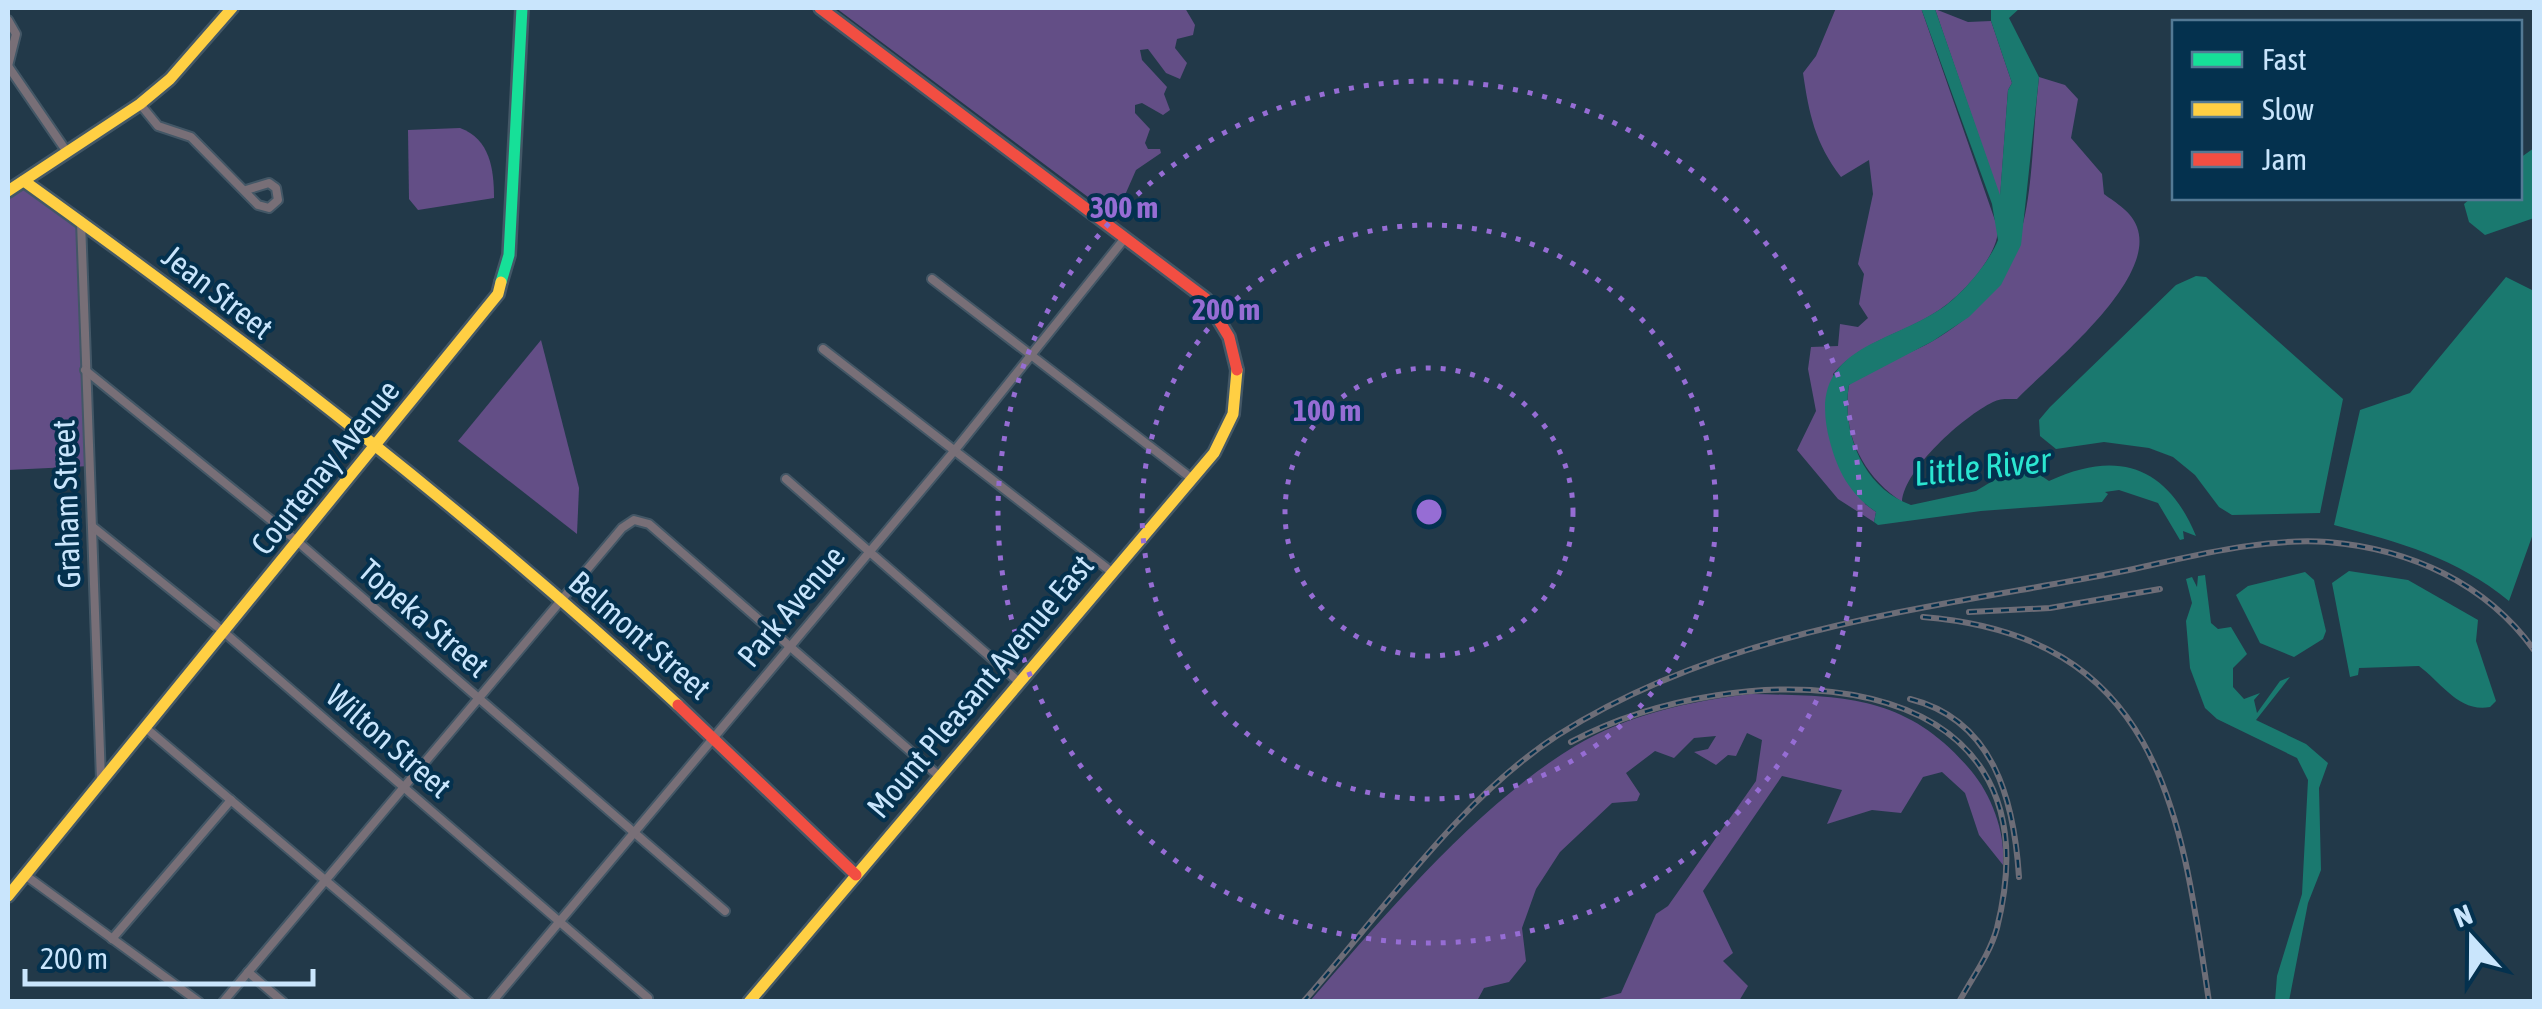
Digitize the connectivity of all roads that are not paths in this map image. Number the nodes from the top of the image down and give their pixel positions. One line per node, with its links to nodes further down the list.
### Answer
1 (232, 8): 6 (street)
2 (522, 8): 17 (street, Courtenay Avenue)
3 (820, 8): 12 (street)
4 (8, 20): 5 (street)
5 (8, 66): 7 (street)
6 (140, 104): 7 (street); 9 (street)
7 (67, 152): 8 (street)
8 (24, 180): 10 (street); 11 (street, Jean Street)
9 (246, 190)
10 (8, 191)
11 (81, 221): 16 (street, Graham Street); 17 (street, Jean Street)
12 (1125, 238): 15 (street, Park Avenue); 19 (street, Mount Pleasant Avenue East)
13 (932, 279): 15 (street)
14 (823, 349): 18 (street)
15 (1032, 356): 18 (street, Park Avenue); 19 (street)
16 (85, 370): 21 (street, Graham Street); 22 (street, Topeka Street)
17 (376, 449): 22 (street, Courtenay Avenue); 25 (street, Belmont Street)
18 (956, 450): 23 (street, Park Avenue); 24 (street)
19 (1191, 478): 24 (street, Mount Pleasant Avenue East)
20 (786, 480): 23 (street)
21 (93, 527): 26 (street, Wilton Street); 33 (street, Graham Street)
22 (298, 542): 26 (street, Courtenay Avenue); 29 (street, Topeka Street)
23 (868, 552): 27 (street, Park Avenue); 28 (street)
24 (1113, 573): 28 (street, Mount Pleasant Avenue East)
25 (561, 602): 27 (street); 29 (street); 31 (street, Belmont Street)
26 (225, 633): 30 (street, Courtenay Avenue); 34 (street, Wilton Street)
27 (790, 647): 31 (street, Park Avenue); 32 (street)
28 (1019, 682): 32 (street, Mount Pleasant Avenue East)
29 (480, 698): 34 (street); 36 (street, Topeka Street)
30 (147, 729): 33 (street, Courtenay Avenue); 35 (street)
31 (716, 736): 36 (street, Park Avenue); 37 (street, Belmont Street)
32 (939, 776): 37 (street, Mount Pleasant Avenue East)
33 (101, 785): 38 (street, Courtenay Avenue)
34 (404, 787): 39 (street); 42 (street, Wilton Street)
35 (231, 800): 39 (street); 43 (street)
36 (636, 833): 41 (street, Topeka Street); 42 (street, Park Avenue)
37 (856, 875): 46 (street, Mount Pleasant Avenue East)
38 (24, 876): 40 (street, Courtenay Avenue); 43 (street)
39 (325, 880): 44 (street); 50 (street)
40 (8, 896)
41 (725, 910)
42 (561, 922): 45 (street, Wilton Street); 51 (street, Park Avenue)
43 (112, 939): 47 (street)
44 (248, 972): 48 (street); 49 (street)
45 (648, 998)
46 (756, 999)
47 (199, 1002)
48 (223, 1002)
49 (283, 1002)
50 (469, 1002)
51 (492, 1002)

